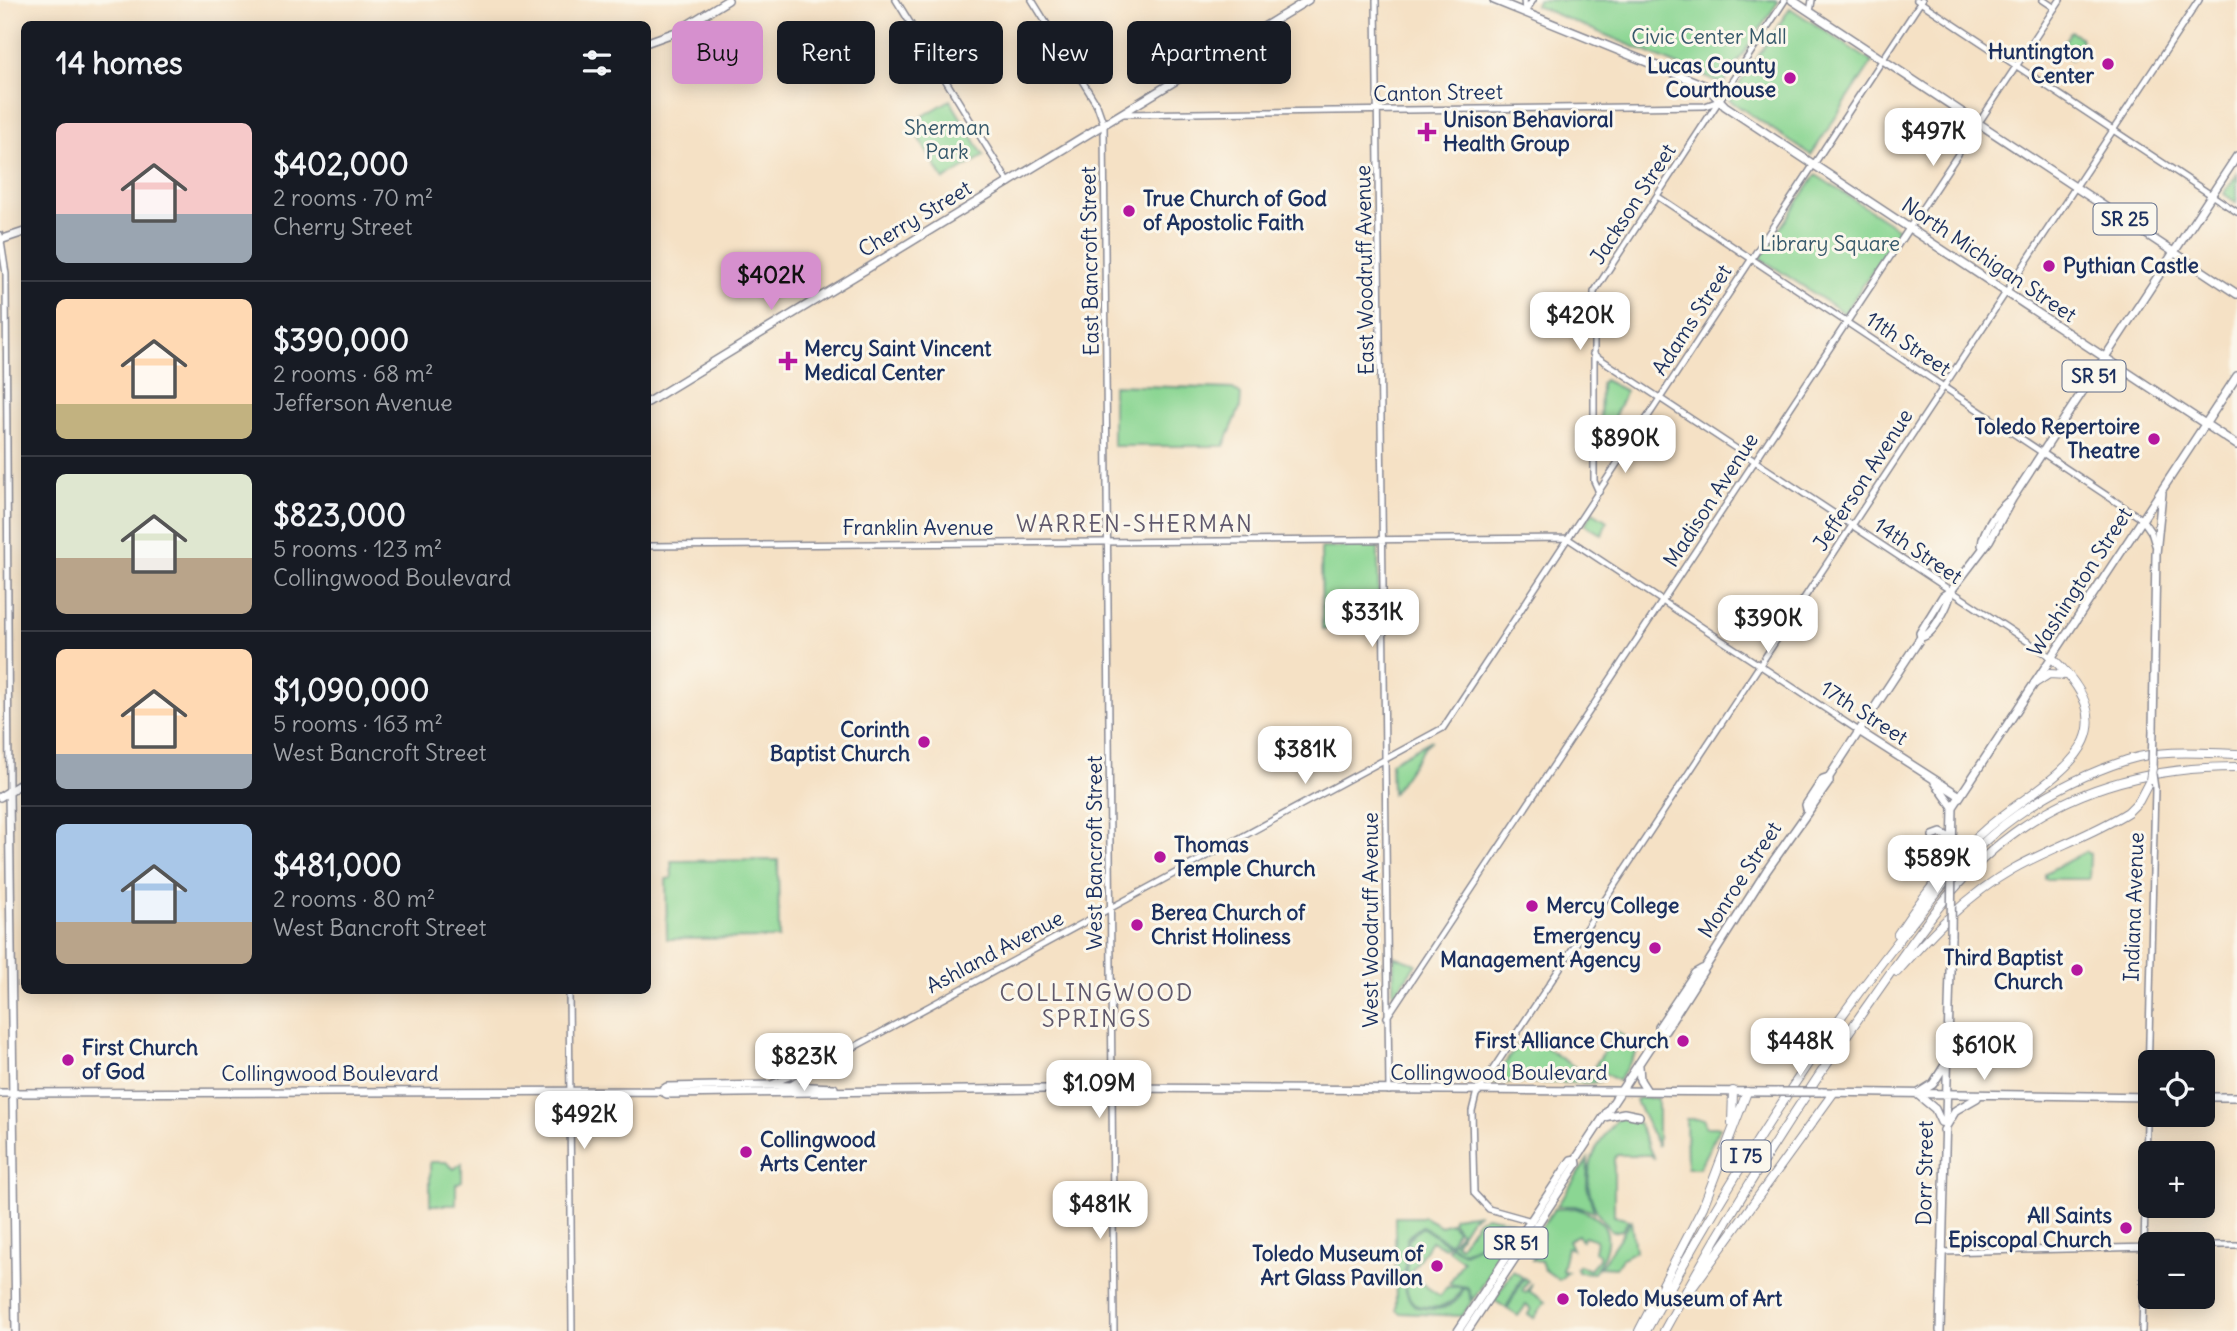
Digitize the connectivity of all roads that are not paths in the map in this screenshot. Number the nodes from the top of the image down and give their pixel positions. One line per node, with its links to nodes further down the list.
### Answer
1 (728, 0): 19 (main road)
2 (896, 0): 32 (street)
3 (1032, 0): 28 (street, East Bancroft Street)
4 (1308, 0): 22 (main road, Cherry Street)
5 (1376, 0): 24 (street, East Woodruff Avenue)
6 (1494, 0): 17 (main road, North Michigan Street)
7 (1524, 0): 17 (street)
8 (1533, 0): 17 (street)
9 (1785, 0): 23 (street, Jackson Street)
10 (1792, 0): 18 (main road, SR 25)
11 (1812, 0): 18 (street)
12 (2043, 0): 16 (street)
13 (2060, 0): 16 (street, Madison Avenue)
14 (2199, 0): 29 (street, Jefferson Avenue)
15 (1920, 1): 20 (street, Adams Street); 21 (street)
16 (2055, 8): 21 (street, Madison Avenue)
17 (1525, 12): 23 (main road, North Michigan Street)
18 (1810, 12): 20 (main road, SR 25)
19 (651, 41)
20 (1883, 59): 27 (main road, SR 25); 31 (street, Adams Street)
21 (2016, 66): 27 (street, Madison Avenue); 29 (street)
22 (1147, 99): 25 (street); 26 (main road, Cherry Street)
23 (1719, 101): 24 (street, Canton Street); 31 (main road, North Michigan Street); 35 (street, Jackson Street)
24 (1378, 110): 25 (street, Canton Street); 60 (street, East Woodruff Avenue)
25 (1157, 111): 26 (street, Canton Street)
26 (1122, 114): 28 (main road, Cherry Street)
27 (1979, 123): 33 (main road, SR 25); 37 (street, Madison Avenue)
28 (1104, 125): 32 (main road, Cherry Street); 61 (street, East Bancroft Street)
29 (2113, 131): 33 (street, Jefferson Avenue); 34 (street)
30 (2237, 156): 34 (main road, Monroe Street / SR 51)
31 (1814, 165): 37 (main road, North Michigan Street); 41 (street, Adams Street)
32 (1009, 183): 50 (main road, Cherry Street)
33 (2075, 186): 40 (main road, SR 25); 42 (street, Jefferson Avenue)
34 (2211, 195): 36 (street); 40 (main road, Monroe Street / SR 51)
35 (1657, 196): 41 (street, 11th Street); 45 (street, Jackson Street)
36 (2237, 212)
37 (1909, 228): 42 (main road, North Michigan Street); 44 (street, Madison Avenue)
38 (21, 233): 39 (main road)
39 (0, 238): 79 (street)
40 (2175, 253): 43 (main road, SR 25); 46 (main road, Monroe Street / SR 51)
41 (1751, 259): 44 (street, 11th Street); 49 (street, Adams Street)
42 (2005, 292): 46 (main road, North Michigan Street); 48 (street, Jefferson Avenue)
43 (2237, 294)
44 (1847, 322): 48 (street, 11th Street); 54 (street, Madison Avenue)
45 (1593, 354): 49 (street, 14th Street); 56 (street, Jackson Street)
46 (2105, 359): 51 (main road, North Michigan Street); 53 (main road, Monroe Street / SR 51)
47 (2237, 376): 51 (main road, Washington Street)
48 (1944, 386): 53 (street, 11th Street); 58 (street, Jefferson Avenue)
49 (1660, 399): 54 (street, 14th Street); 56 (street, Adams Street)
50 (651, 400)
51 (2205, 425): 52 (main road, North Michigan Street); 55 (main road, Washington Street)
52 (2237, 445)
53 (2043, 452): 57 (street, 11th Street); 64 (main road, Monroe Street / SR 51)
54 (1755, 461): 58 (street, 14th Street); 65 (street, Madison Avenue)
55 (2165, 484): 57 (main road, Washington Street); 63 (main road)
56 (1599, 492): 59 (street, Adams Street)
57 (2142, 519): 63 (street); 66 (main road, Washington Street)
58 (1852, 525): 64 (street, 14th Street); 67 (street, Jefferson Avenue)
59 (1567, 538): 60 (street, Franklin Avenue); 65 (street, 17th Street); 70 (street, Adams Street)
60 (1384, 540): 61 (street, Franklin Avenue); 73 (street, West Woodruff Avenue)
61 (1109, 542): 62 (street, Franklin Avenue); 85 (street, West Bancroft Street)
62 (651, 546)
63 (2157, 554): 75 (main road, bridge)
64 (1951, 591): 66 (street, 14th Street); 71 (main road, Monroe Street / SR 51)
65 (1662, 601): 67 (street, 17th Street); 89 (street, Madison Avenue)
66 (2051, 657): 68 (highway); 69 (main road, Washington Street)
67 (1759, 664): 71 (street, 17th Street); 99 (street, Jefferson Avenue)
68 (2074, 680): 69 (highway); 86 (highway)
69 (2035, 683): 80 (main road, Washington Street)
70 (1443, 728): 73 (street, Ashland Avenue)
71 (1859, 731): 76 (main road, 17th Street); 92 (main road, Monroe Street / SR 51)
72 (2237, 754): 86 (highway, I 75)
73 (1386, 758): 85 (street, Ashland Avenue); 89 (street, West Woodruff Avenue)
74 (2237, 767): 88 (highway, I 75)
75 (2152, 768): 78 (highway, bridge)
76 (1934, 779): 80 (main road, 17th Street); 82 (main road, 17th Street)
77 (21, 784): 79 (main road)
78 (2152, 784): 88 (highway); 90 (street, Indiana Avenue)
79 (9, 791): 81 (main road); 108 (main road)
80 (1960, 796): 82 (main road, Washington Street)
81 (0, 797)
82 (1953, 807): 84 (main road, Dorr Street)
83 (1933, 836): 84 (main road)
84 (1952, 839): 91 (main road, Dorr Street, bridge)
85 (1111, 907): 93 (street, Ashland Avenue); 96 (street, West Bancroft Street)
86 (1860, 990): 135 (highway, I 75)
87 (569, 994): 100 (street)
88 (1873, 997): 127 (highway, I 75)
89 (1387, 1017): 101 (street, West Woodruff Avenue)
90 (2149, 1050)
91 (1947, 1061): 110 (main road); 111 (main road, Dorr Street)
92 (1640, 1063): 102 (main road, Monroe Street / SR 51); 103 (main road)
93 (821, 1065): 94 (street, Ashland Avenue); 95 (street, Ashland Avenue)
94 (769, 1085): 95 (main road, Collingwood Boulevard); 97 (main road, Collingwood Boulevard)
95 (790, 1085): 98 (main road, Collingwood Boulevard); 109 (street, Ashland Avenue)
96 (1112, 1088): 98 (main road, Collingwood Boulevard); 101 (main road, Collingwood Boulevard); 131 (street, West Bancroft Street)
97 (710, 1090): 100 (main road, Collingwood Boulevard); 109 (main road, Collingwood Boulevard)
98 (847, 1090): 109 (main road, Collingwood Boulevard)
99 (1479, 1090): 101 (main road, Collingwood Boulevard); 102 (main road, Collingwood Boulevard); 121 (street, Jefferson Avenue)
100 (570, 1091): 108 (main road, Collingwood Boulevard); 130 (street)
101 (1389, 1091)
102 (1623, 1091): 103 (main road, Collingwood Boulevard); 117 (main road, Monroe Street / SR 51)
103 (1647, 1091): 104 (main road, Collingwood Boulevard)
104 (1733, 1091): 105 (main road, Collingwood Boulevard); 120 (highway)
105 (1747, 1091): 106 (main road, Collingwood Boulevard, bridge); 120 (highway)
106 (1834, 1092): 110 (main road, Collingwood Boulevard); 127 (highway)
107 (0, 1093): 108 (main road, Collingwood Boulevard)
108 (12, 1093): 129 (main road)
109 (772, 1094)
110 (1917, 1094): 111 (main road, Collingwood Boulevard); 119 (main road)
111 (1945, 1095): 112 (main road, Collingwood Boulevard); 119 (main road, Dorr Street)
112 (1983, 1096): 113 (main road, Collingwood Boulevard); 119 (main road)
113 (2138, 1097)
114 (2215, 1097): 115 (main road)
115 (2237, 1097)
116 (1639, 1116): 117 (main road)
117 (1604, 1117): 121 (main road, Monroe Street / SR 51)
118 (2149, 1127): 122 (street, Indiana Avenue)
119 (1944, 1130): 126 (main road, Dorr Street)
120 (1732, 1131): 134 (highway)
121 (1535, 1222): 132 (main road, Monroe Street / SR 51); 133 (main road, Monroe Street / SR 51)
122 (2147, 1232)
123 (2215, 1245): 124 (street)
124 (2237, 1245)
125 (2138, 1247): 126 (street)
126 (1941, 1252): 137 (main road, Dorr Street)
127 (1682, 1299): 136 (highway, I 75)
128 (2143, 1309): 138 (street, Indiana Avenue)
129 (16, 1331)
130 (572, 1331)
131 (1114, 1331)
132 (1458, 1331)
133 (1467, 1331)
134 (1639, 1331)
135 (1646, 1331)
136 (1664, 1331)
137 (1940, 1331)
138 (2142, 1331)

